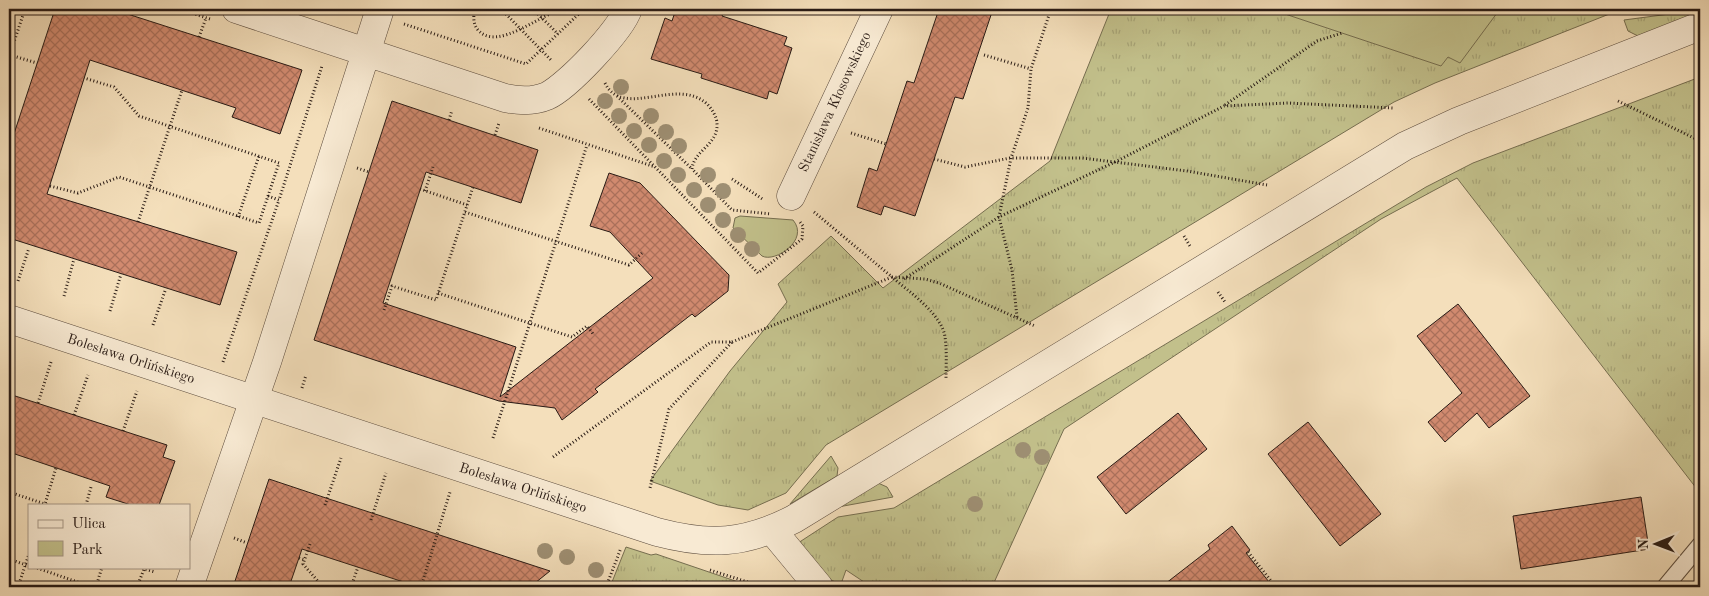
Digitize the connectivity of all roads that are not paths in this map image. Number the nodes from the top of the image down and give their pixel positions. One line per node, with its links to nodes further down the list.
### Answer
1 (236, 9): 6 (street)
2 (628, 9): 6 (street)
3 (879, 9): 7 (street, Stanisława Kłosowskiego)
4 (379, 12): 6 (street)
5 (1700, 26): 10 (street, Bolesława Orlińskiego)
6 (367, 53): 9 (street)
7 (789, 208)
8 (9, 318): 9 (street, Bolesława Orlińskiego)
9 (254, 399): 10 (street, Bolesława Orlińskiego); 12 (street)
10 (783, 524): 13 (street)
11 (1700, 544): 14 (lane)
12 (189, 587)
13 (819, 587)
14 (1665, 587)

